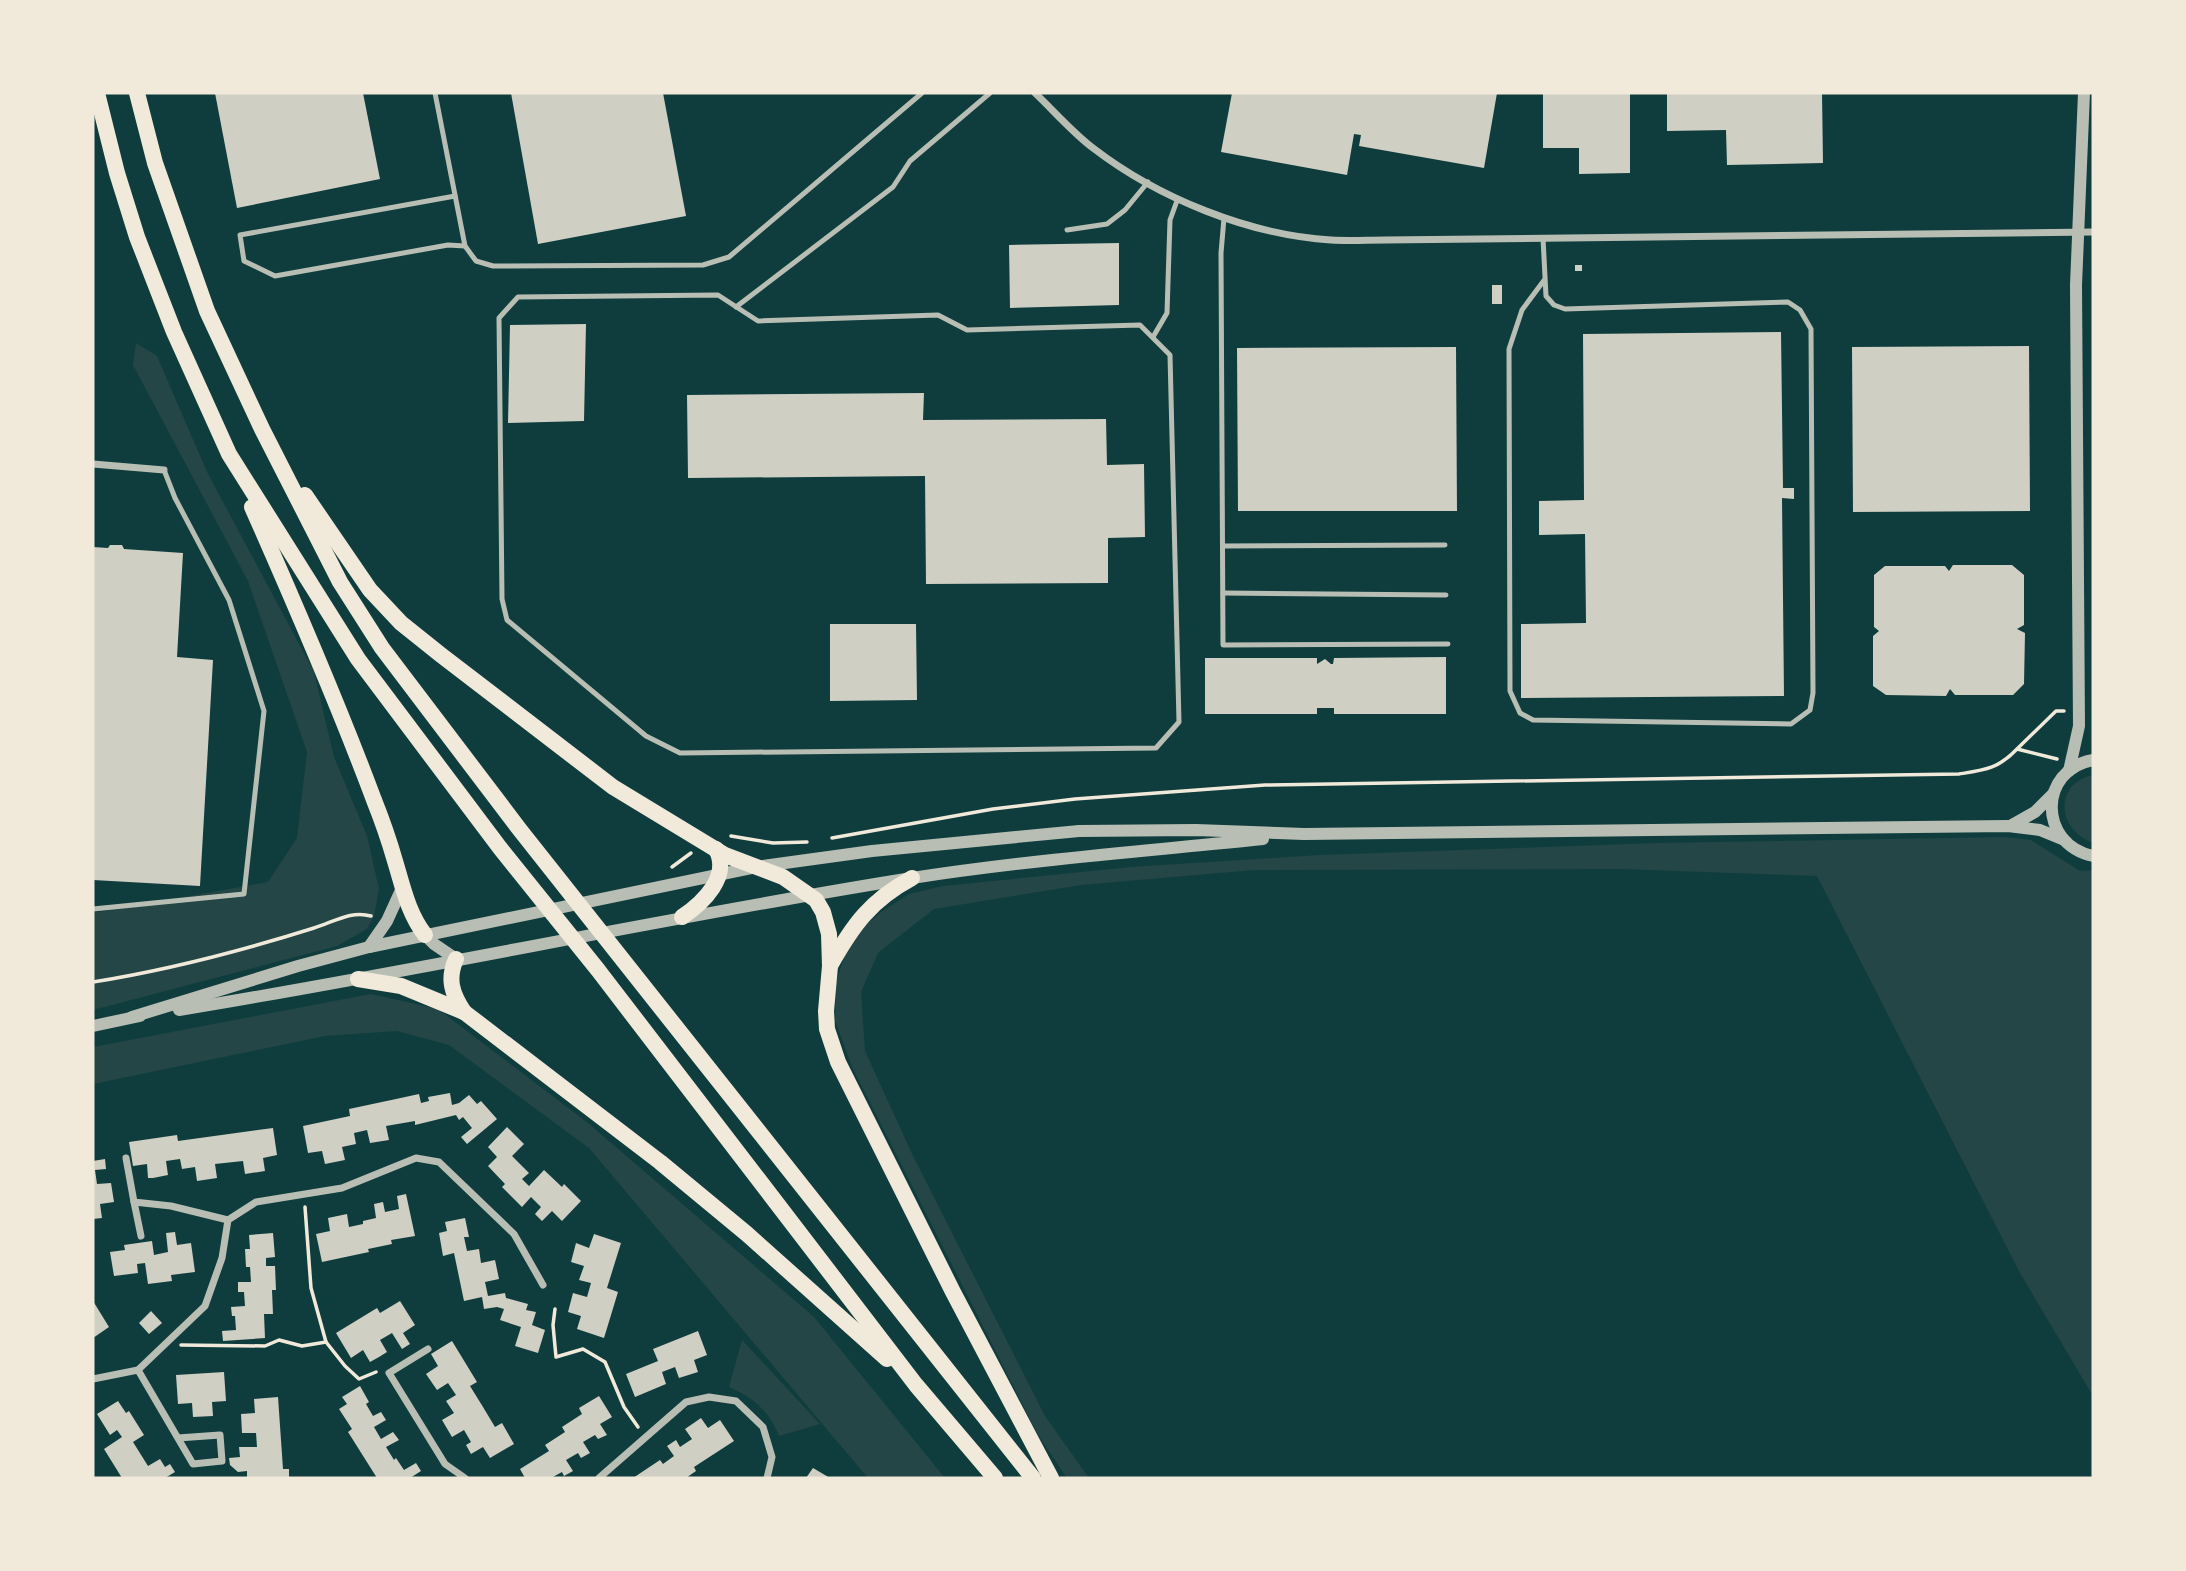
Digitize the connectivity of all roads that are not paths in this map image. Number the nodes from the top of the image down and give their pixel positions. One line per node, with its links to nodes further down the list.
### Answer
1 (97, 93): 21 (highway)
2 (137, 93): 20 (highway)
3 (435, 93): 9 (lane)
4 (922, 93): 16 (lane)
5 (990, 93): 18 (lane)
6 (1035, 93): 8 (street)
7 (2084, 93): 13 (street)
8 (1148, 182): 10 (street); 12 (lane)
9 (455, 196): 16 (lane); 16 (lane)
10 (1178, 198): 11 (street); 19 (lane)
11 (1224, 218): 15 (street); 25 (lane)
12 (1067, 230)
13 (2077, 231): 14 (street); 15 (street); 30 (street)
14 (2093, 232)
15 (1544, 238): 17 (lane)
16 (465, 246)
17 (1545, 279): 17 (lane)
18 (736, 307): 19 (lane); 19 (lane)
19 (1153, 337)
20 (261, 429): 35 (highway); 66 (highway)
21 (229, 454): 40 (highway); 60 (highway)
22 (93, 464): 23 (street)
23 (163, 470): 42 (lane)
24 (1445, 545): 25 (lane)
25 (1223, 546): 26 (lane)
26 (1223, 593): 27 (lane); 28 (lane)
27 (1446, 594)
28 (1448, 645)
29 (2093, 760): 30 (street)
30 (2069, 771): 31 (street)
31 (2054, 793): 32 (street); 34 (street)
32 (2008, 826): 33 (street); 34 (street)
33 (1304, 834): 37 (street); 39 (street)
34 (2062, 839): 36 (street)
35 (716, 849): 37 (highway); 38 (highway)
36 (2093, 856)
37 (756, 867): 38 (street); 41 (highway)
38 (718, 876): 43 (highway); 44 (street)
39 (912, 878): 41 (street); 47 (highway)
40 (402, 888): 44 (highway); 45 (street)
41 (812, 896): 43 (street); 47 (highway)
42 (93, 909)
43 (677, 918): 46 (street)
44 (425, 935): 45 (street); 46 (street)
45 (369, 947): 50 (street)
46 (456, 959): 48 (street); 49 (highway)
47 (830, 967): 67 (highway)
48 (358, 979): 49 (highway); 50 (street)
49 (464, 1013): 60 (highway)
50 (132, 1017): 51 (street)
51 (93, 1026)
52 (126, 1158): 53 (street)
53 (134, 1202): 54 (street); 55 (street)
54 (229, 1220): 56 (street); 58 (street)
55 (141, 1236)
56 (543, 1285)
57 (428, 1349): 62 (street)
58 (138, 1370): 59 (street); 61 (street)
59 (93, 1379)
60 (916, 1385): 65 (highway)
61 (178, 1438): 61 (street)
62 (465, 1478)
63 (599, 1478): 64 (street)
64 (767, 1478)
65 (995, 1478)
66 (1033, 1478)
67 (1051, 1478)

